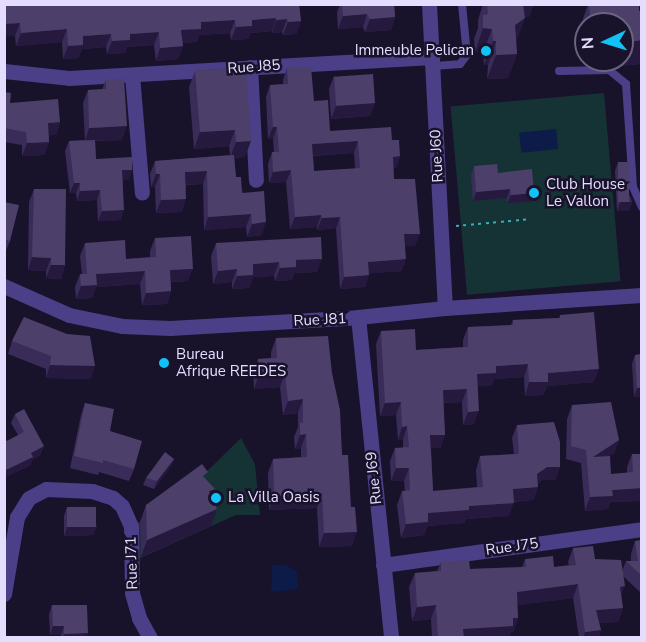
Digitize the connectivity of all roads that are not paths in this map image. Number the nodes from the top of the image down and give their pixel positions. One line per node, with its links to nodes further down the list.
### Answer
1 (429, 4): 3 (street, Rue J60)
2 (462, 4): 3 (lane)
3 (433, 61): 4 (street, Rue J85); 13 (street, Rue J60)
4 (250, 67): 7 (street, Rue J85); 8 (street)
5 (4, 71): 7 (street, Rue J85)
6 (559, 71): 10 (lane)
7 (132, 75): 9 (street)
8 (256, 180)
9 (142, 193)
10 (642, 207)
11 (4, 286): 14 (street, Rue J81)
12 (642, 295): 13 (street, Rue J81)
13 (445, 308): 14 (street, Rue J81)
14 (358, 318): 16 (street, Rue J69)
15 (642, 529): 16 (street, Rue J75)
16 (383, 565): 19 (street, Rue J69)
17 (4, 594): 18 (street, Rue J71)
18 (150, 638)
19 (392, 638)

